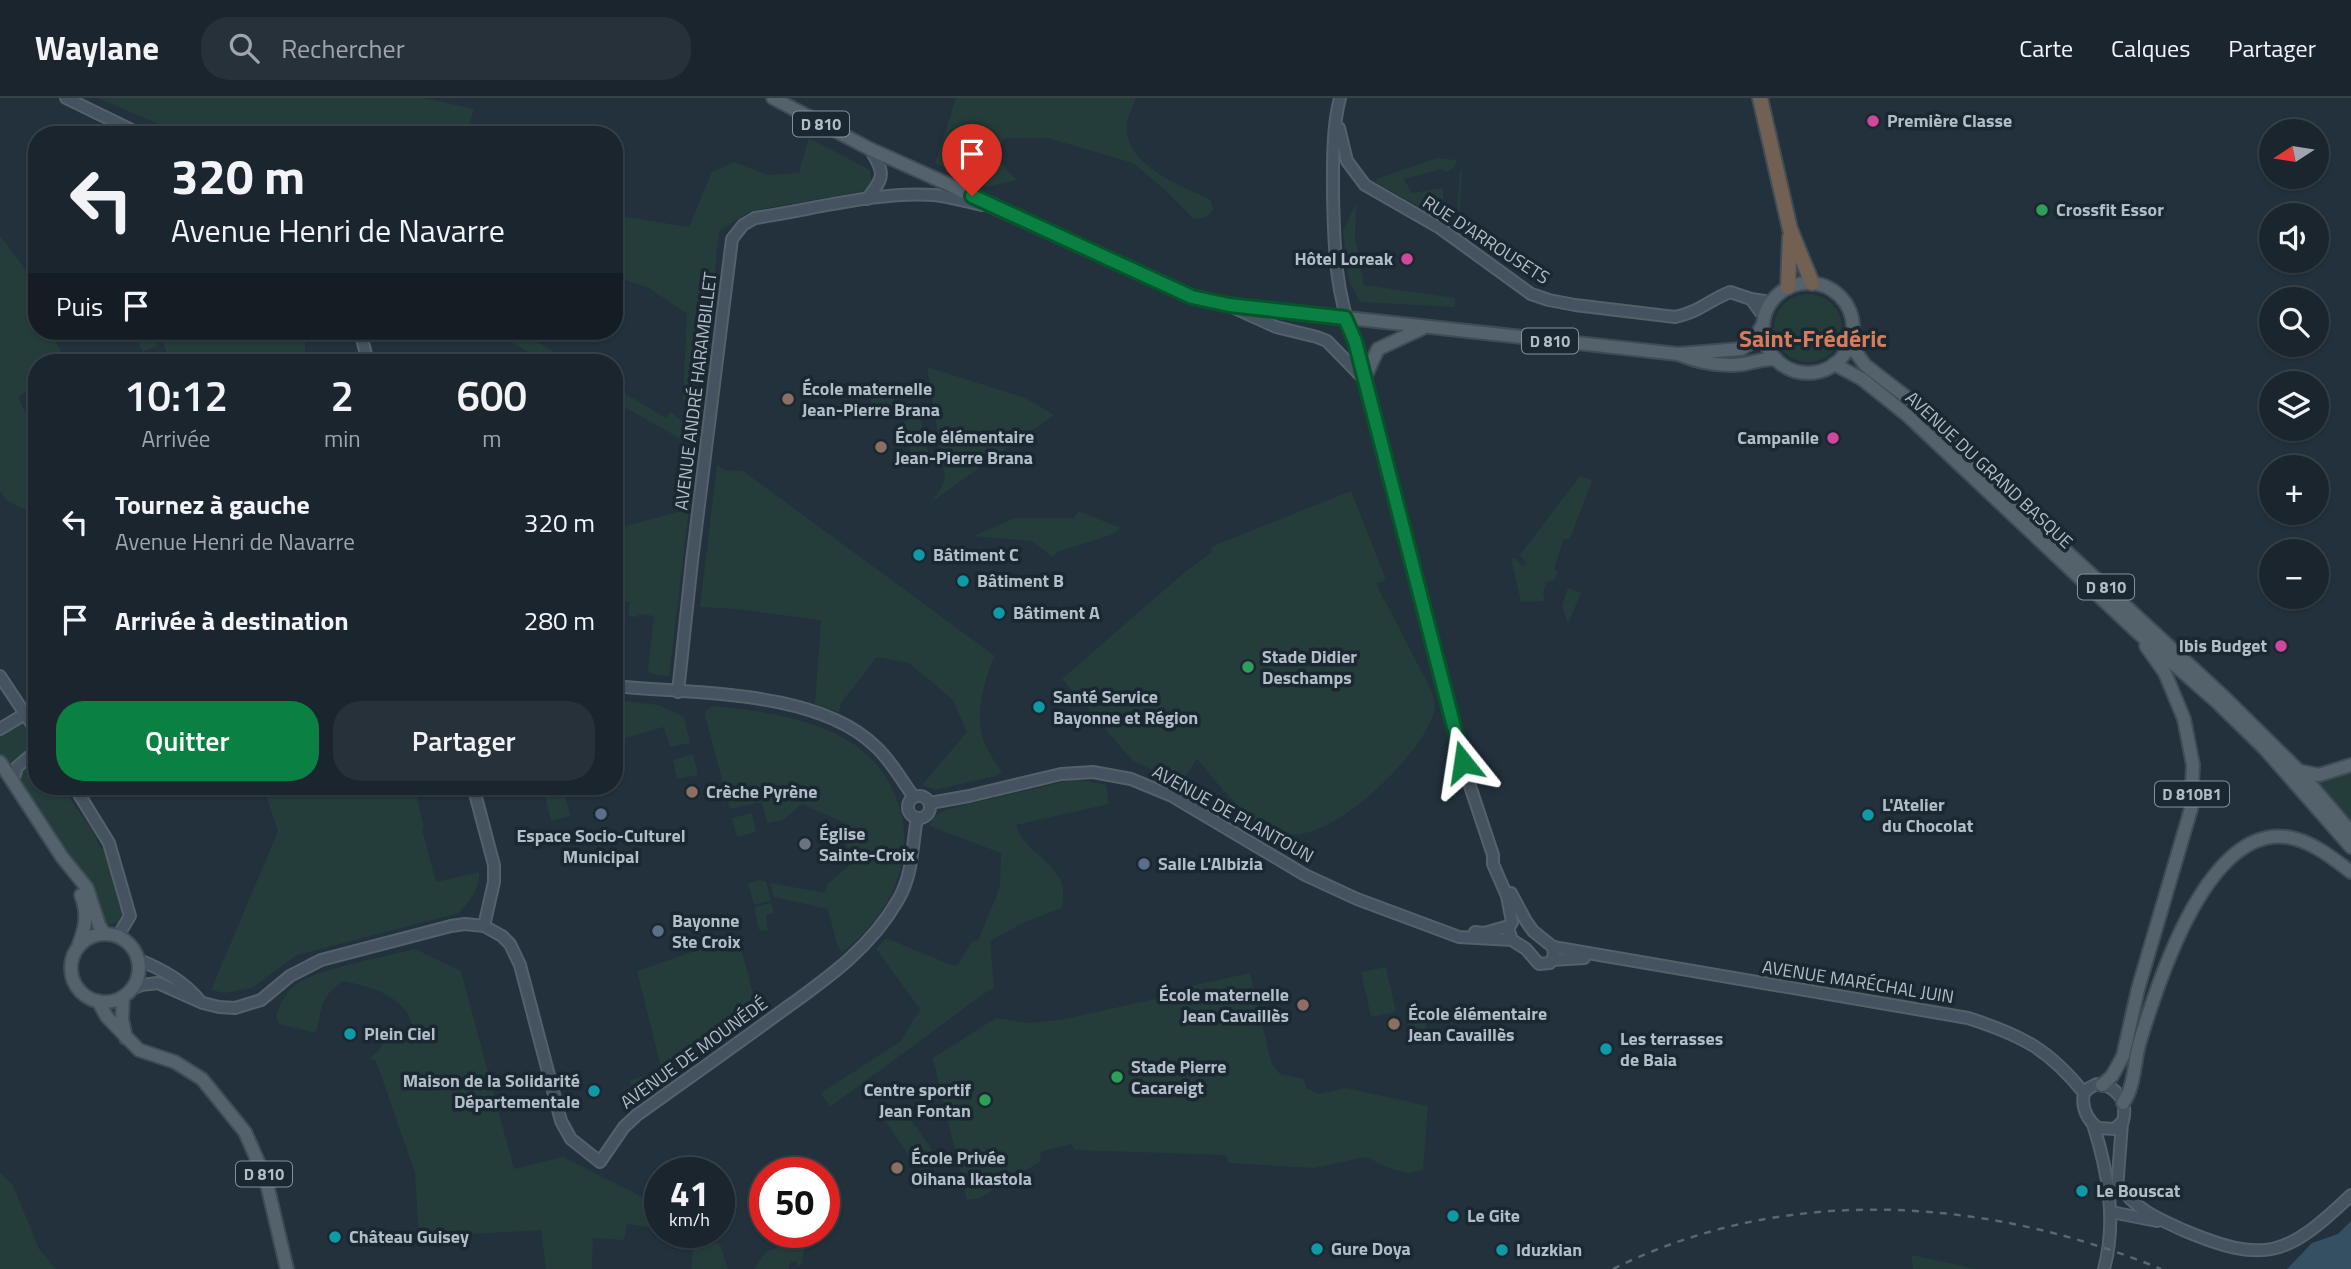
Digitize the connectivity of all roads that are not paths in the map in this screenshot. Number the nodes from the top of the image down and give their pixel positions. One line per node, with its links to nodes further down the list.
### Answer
1 (66, 98): 6 (street)
2 (773, 98): 7 (main road, D 810)
3 (1340, 98): 9 (street)
4 (1759, 98): 8 (highway)
5 (1767, 98): 8 (highway)
6 (124, 126)
7 (870, 149): 10 (street); 11 (main road, D 810)
8 (1773, 150): 12 (highway)
9 (1338, 154): 15 (street, RUE D'ARROUSETS); 18 (street)
10 (867, 199): 11 (street, AVENUE ANDRÉ HARAMBILLET); 29 (street, AVENUE ANDRÉ HARAMBILLET)
11 (991, 206): 17 (main road, D 810)
12 (1790, 229): 13 (highway); 14 (highway)
13 (1812, 283): 14 (main road); 21 (main road)
14 (1788, 287): 16 (main road)
15 (1751, 299): 16 (street, RUE D'ARROUSETS); 19 (street)
16 (1771, 302): 19 (main road)
17 (1229, 305): 18 (main road, D 810); 25 (street)
18 (1345, 318): 20 (main road, D 810); 25 (street)
19 (1764, 321): 22 (main road, D 810); 23 (main road)
20 (1423, 327): 22 (main road, D 810); 25 (main road)
21 (1850, 344): 24 (main road); 36 (main road, AVENUE DU GRAND BASQUE / D 810)
22 (1678, 354): 23 (main road, D 810)
23 (1776, 359): 24 (main road)
24 (1834, 364): 26 (main road, AVENUE DU GRAND BASQUE / D 810)
25 (1364, 379): 45 (street)
26 (2136, 631): 44 (main road, AVENUE DU GRAND BASQUE / D 810); 61 (main road, D 810B1)
27 (0, 676): 30 (street)
28 (623, 687): 29 (street)
29 (678, 692): 40 (street)
30 (25, 714): 31 (street); 32 (street)
31 (28, 718)
32 (0, 729)
33 (28, 758): 37 (street)
34 (0, 762): 37 (main road)
35 (2351, 765): 36 (main road)
36 (2299, 771): 43 (main road, AVENUE DU GRAND BASQUE / D 810)
37 (13, 781): 46 (main road)
38 (80, 795): 53 (street)
39 (475, 795): 51 (street)
40 (914, 797): 41 (street); 42 (street)
41 (930, 803): 42 (street); 50 (street, AVENUE DE PLANTOUN)
42 (917, 818): 51 (street, AVENUE DE MOUNÉDÉ)
43 (2351, 832)
44 (2351, 847)
45 (1493, 855): 48 (street); 49 (street)
46 (62, 857): 52 (main road); 56 (main road)
47 (2351, 872): 60 (main road)
48 (1526, 921): 49 (street, AVENUE DE PLANTOUN); 55 (street)
49 (1511, 924): 50 (street, AVENUE DE PLANTOUN); 54 (street)
50 (1431, 925): 54 (street, AVENUE DE PLANTOUN)
51 (484, 926): 65 (street)
52 (104, 933): 53 (main road); 56 (main road)
53 (118, 936): 58 (main road)
54 (1512, 940): 59 (street)
55 (1553, 947): 57 (street, AVENUE MARÉCHAL JUIN); 59 (street)
56 (77, 949): 64 (main road)
57 (1602, 957): 59 (street, AVENUE MARÉCHAL JUIN); 68 (street, AVENUE MARÉCHAL JUIN)
58 (139, 960): 63 (main road); 65 (street)
59 (1552, 960)
60 (2165, 968): 61 (main road); 62 (main road)
61 (2144, 971): 62 (main road); 67 (main road)
62 (2159, 982): 69 (main road)
63 (127, 993): 64 (main road); 65 (street); 66 (main road)
64 (98, 1001): 66 (main road, D 810)
65 (200, 1001)
66 (126, 1038): 76 (main road, D 810)
67 (2102, 1085): 68 (street); 69 (street)
68 (2084, 1093): 71 (street)
69 (2123, 1103): 70 (street)
70 (2122, 1123): 71 (street); 72 (street)
71 (2093, 1124): 74 (street)
72 (2118, 1184): 74 (street); 75 (street)
73 (2351, 1195): 75 (street)
74 (2111, 1212): 75 (street); 77 (street)
75 (2167, 1223)
76 (287, 1269)
77 (2104, 1269)

